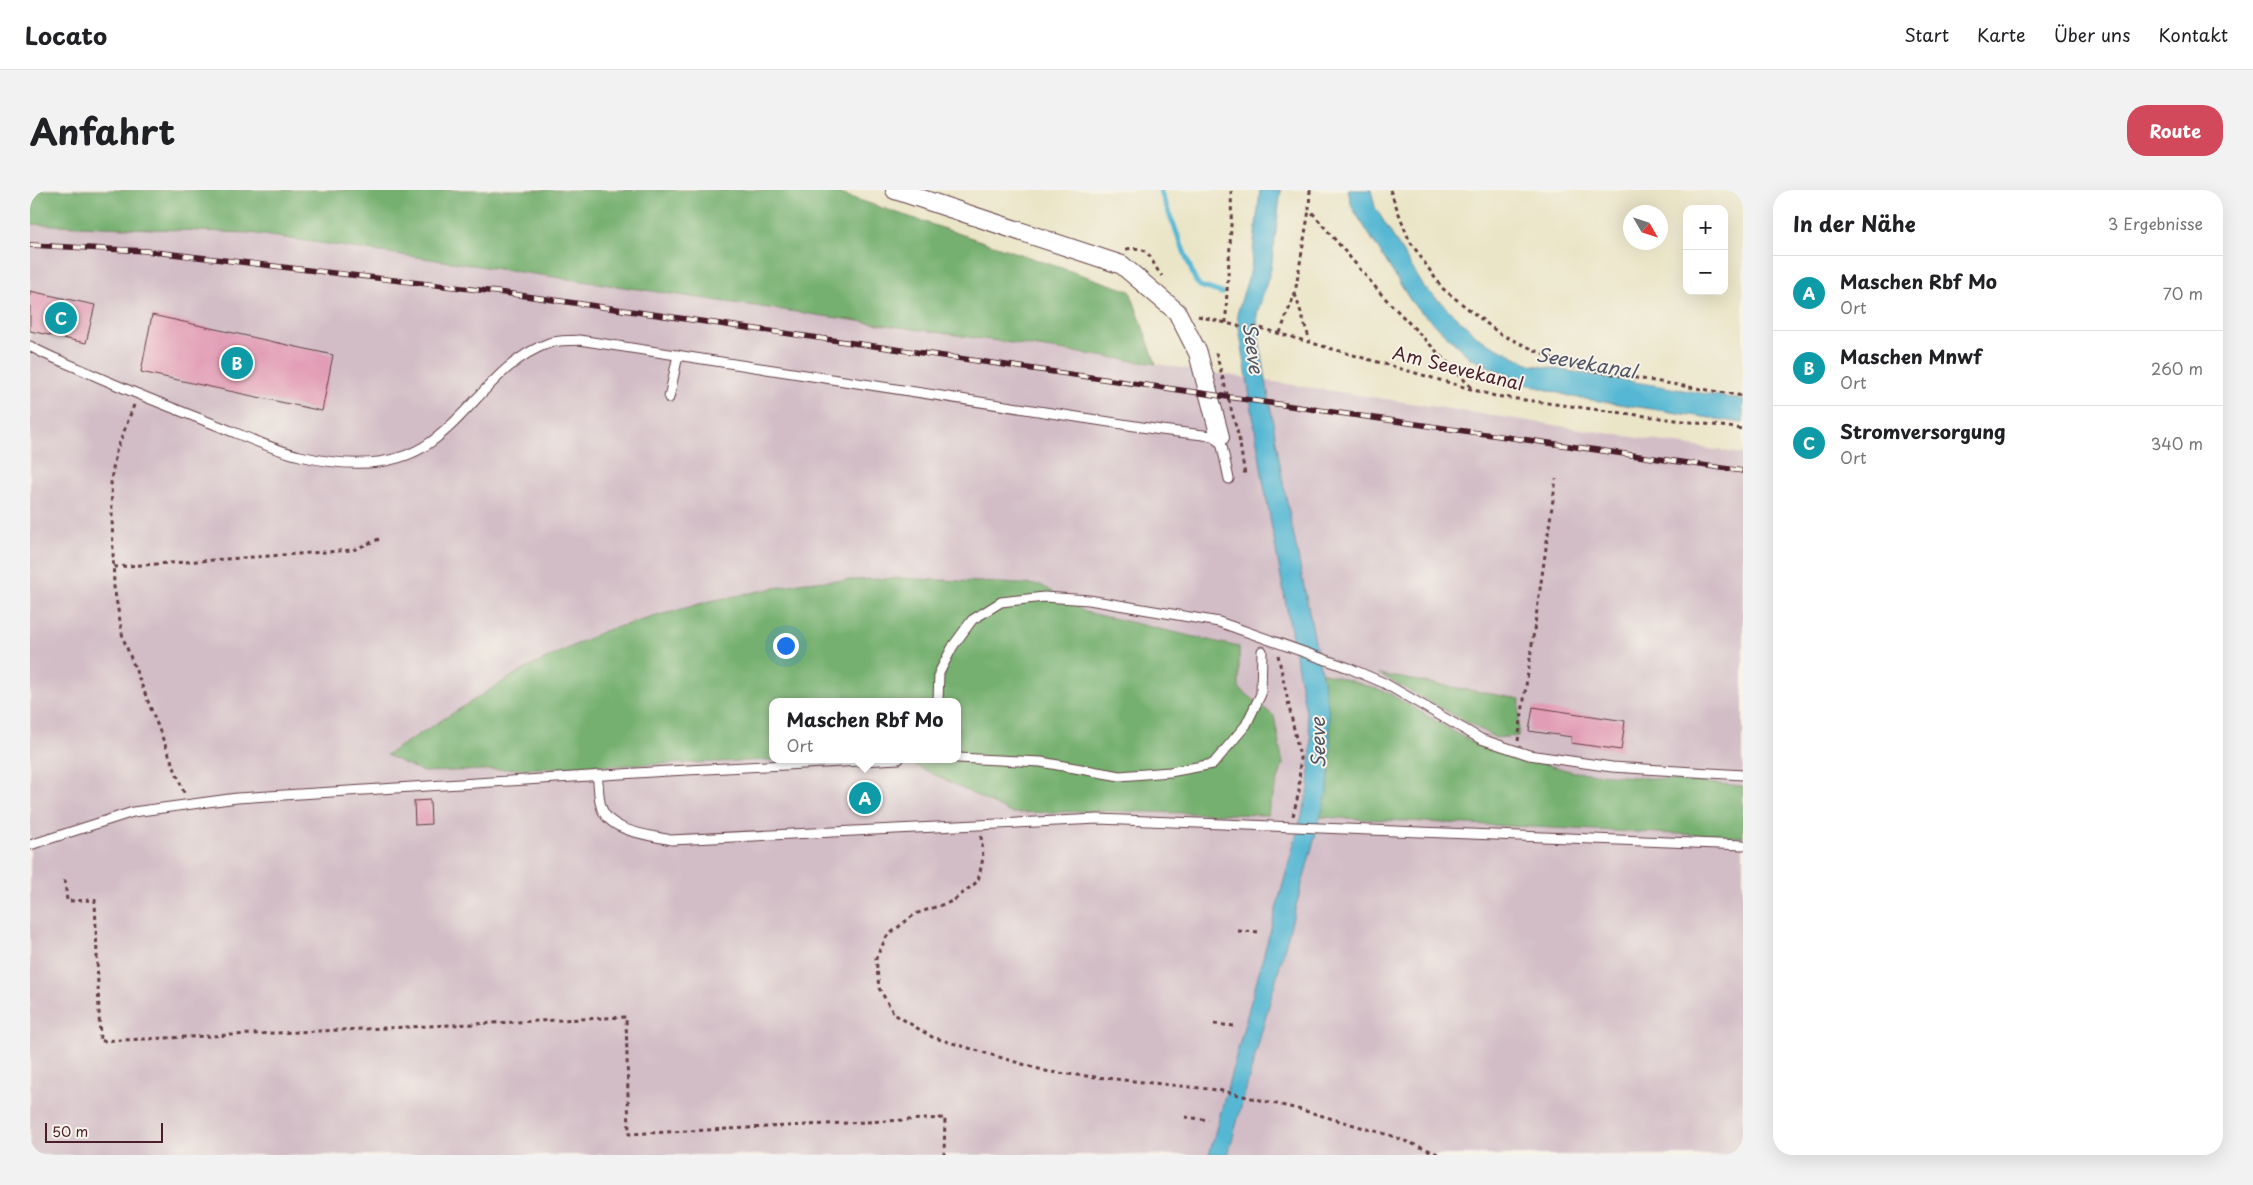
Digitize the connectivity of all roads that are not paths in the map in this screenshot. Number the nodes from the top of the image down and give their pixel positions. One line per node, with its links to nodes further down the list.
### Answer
1 (894, 190): 2 (street)
2 (914, 193): 6 (street)
3 (30, 346): 4 (lane)
4 (678, 355): 5 (lane); 6 (lane)
5 (669, 398)
6 (1220, 437): 7 (lane)
7 (1229, 479)
8 (1262, 650): 10 (lane)
9 (938, 698): 13 (lane)
10 (961, 758)
11 (824, 763): 12 (lane)
12 (597, 775): 14 (lane); 15 (lane)
13 (1743, 775)
14 (30, 845)
15 (1743, 845)

